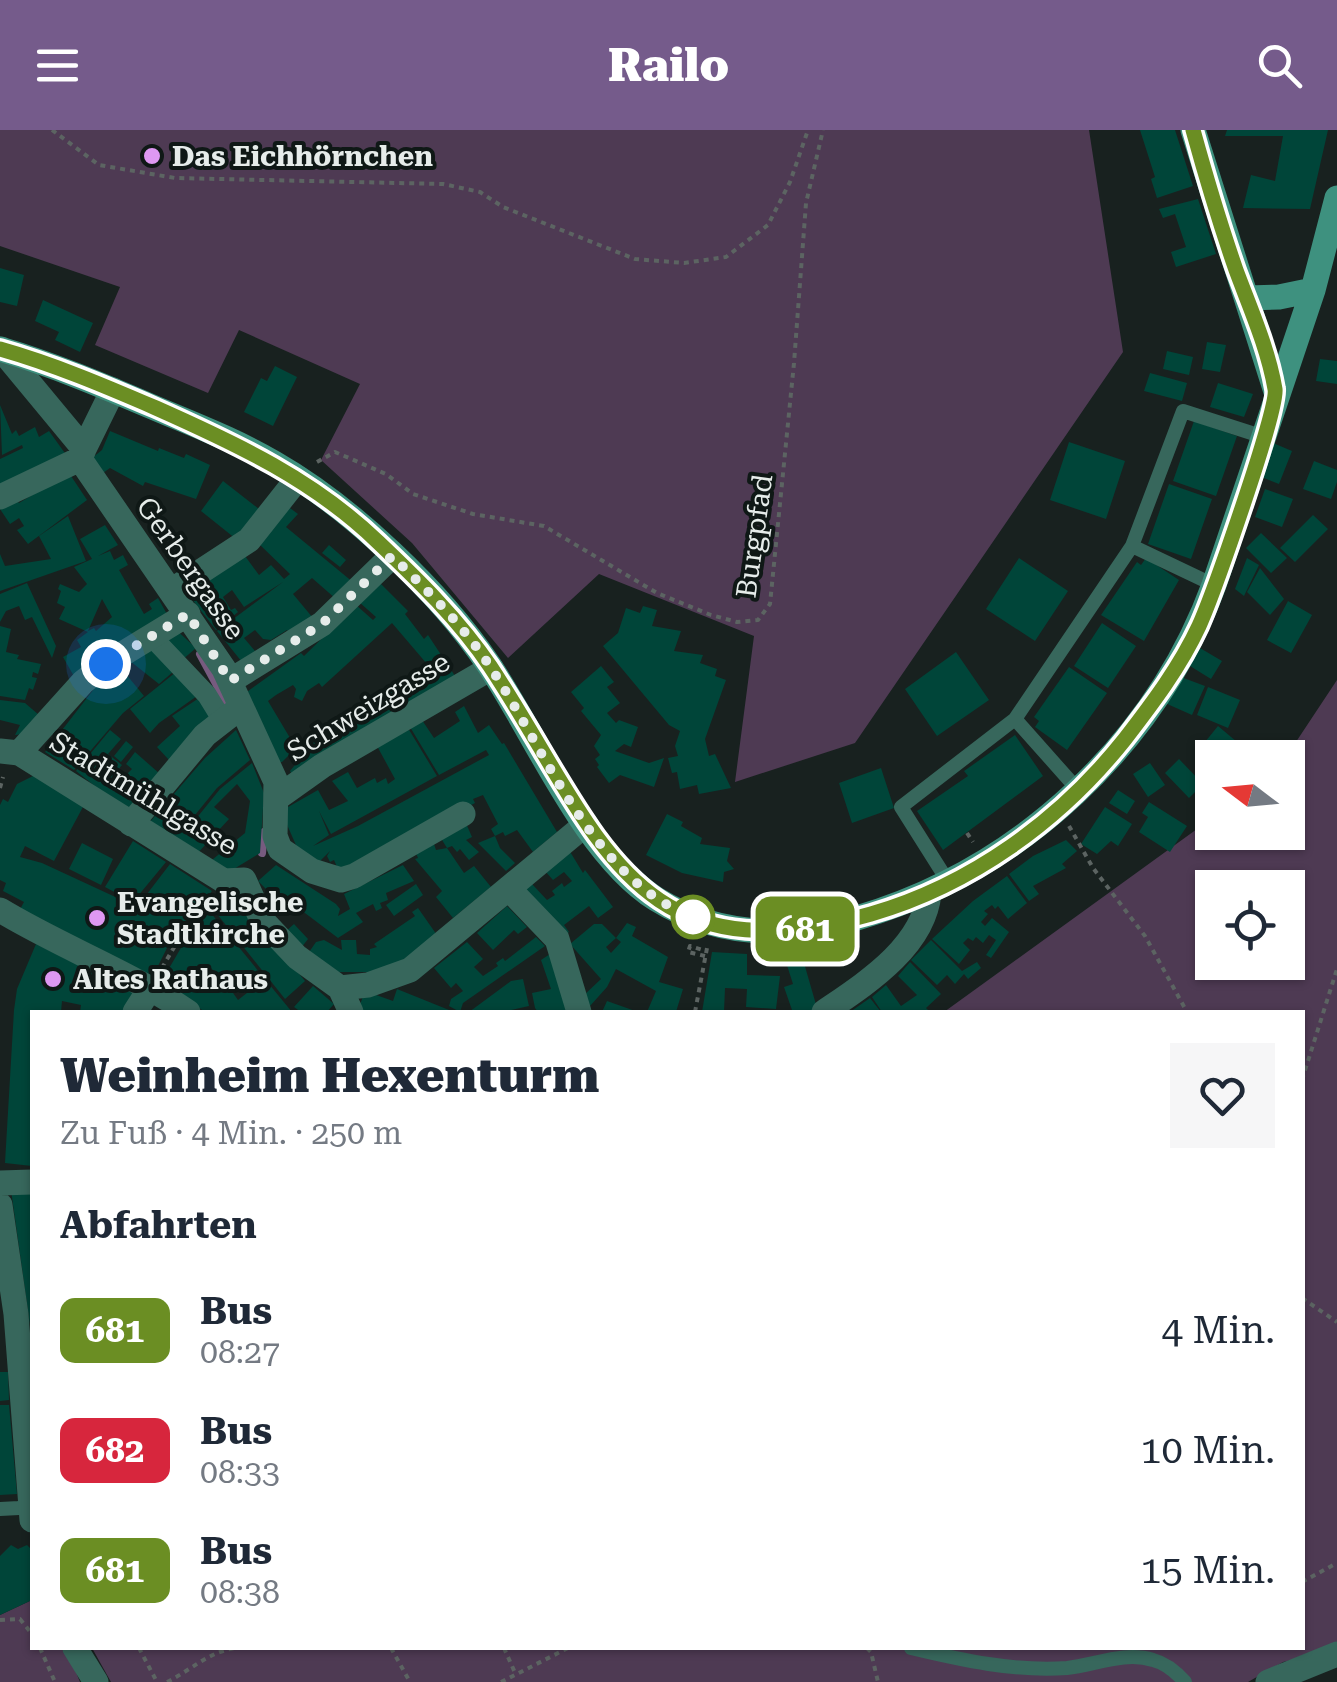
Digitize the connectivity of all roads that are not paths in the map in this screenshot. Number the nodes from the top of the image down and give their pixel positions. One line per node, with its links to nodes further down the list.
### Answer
1 (1193, 130): 5 (main road)
2 (1337, 198): 3 (main road)
3 (1334, 229): 4 (main road)
4 (1313, 290): 5 (main road); 8 (main road)
5 (1248, 298): 8 (main road)
6 (0, 349): 7 (main road); 10 (street, Gerbergasse)
7 (113, 390): 10 (street); 11 (main road)
8 (1277, 395): 9 (main road)
9 (1264, 437): 13 (lane); 15 (main road)
10 (82, 454): 12 (street); 16 (street, Gerbergasse)
11 (299, 479): 14 (main road); 16 (street)
12 (0, 497)
13 (1132, 546): 15 (lane); 22 (lane)
14 (392, 556): 19 (main road); 20 (street)
15 (1214, 586): 24 (main road)
16 (171, 591): 17 (street, Gerbergasse)
17 (188, 614): 18 (street); 20 (street, Gerbergasse)
18 (152, 638): 21 (street); 23 (street)
19 (491, 668): 25 (street, Schweizgasse); 28 (main road)
20 (230, 681): 21 (street, Gerbergasse)
21 (232, 714): 25 (street, Gerbergasse); 27 (street)
22 (1015, 719): 24 (lane); 31 (lane)
23 (8, 758): 27 (street, Stadtmühlgasse)
24 (1079, 791): 31 (main road)
25 (277, 798): 29 (street, Gerbergasse)
26 (463, 814): 29 (street)
27 (131, 824): 30 (street, Stadtmühlgasse)
28 (586, 824): 31 (main road); 32 (street)
29 (280, 849): 30 (street)
30 (234, 881): 35 (street, Stadtmühlgasse)
31 (939, 888): 40 (street)
32 (509, 889): 35 (street); 39 (street)
33 (0, 910): 34 (street)
34 (151, 987): 36 (street); 37 (street)
35 (340, 988): 38 (street)
36 (136, 1010)
37 (185, 1010)
38 (349, 1010)
39 (579, 1010)
40 (827, 1010)
41 (30, 1182): 42 (street)
42 (0, 1183)
43 (0, 1204): 44 (street)
44 (27, 1372): 45 (street)
45 (30, 1454)
46 (0, 1509): 47 (lane)
47 (30, 1509)
48 (75, 1650): 51 (street)
49 (920, 1650): 52 (lane)
50 (1337, 1654): 53 (street)
51 (96, 1682)
52 (1185, 1682)
53 (1268, 1682)

